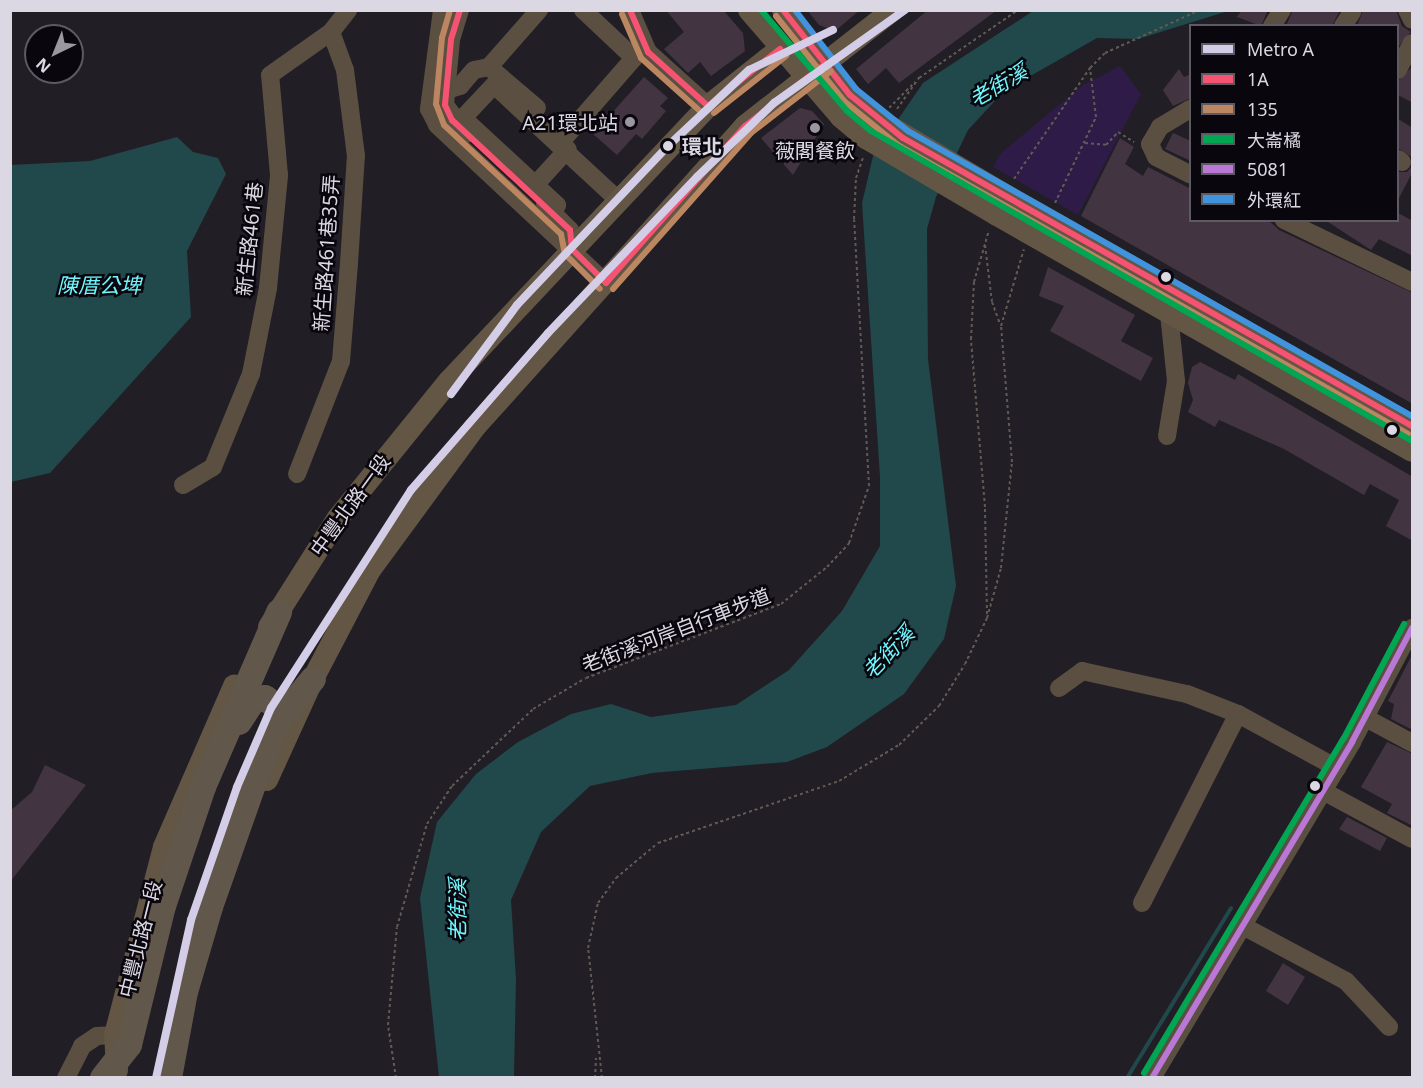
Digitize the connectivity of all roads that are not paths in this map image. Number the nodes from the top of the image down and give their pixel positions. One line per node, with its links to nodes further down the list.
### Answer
1 (348, 10): 14 (street, 新生路461巷)
2 (442, 10): 32 (street)
3 (460, 10): 21 (street)
4 (539, 10): 18 (street)
5 (583, 10): 25 (street)
6 (630, 10): 22 (street)
7 (749, 10): 16 (main road)
8 (783, 10): 17 (main road)
9 (893, 10): 17 (main road)
10 (1282, 10): 13 (street)
11 (1407, 10): 12 (street)
12 (1413, 20)
13 (1273, 24)
14 (331, 32): 39 (street, 新生路461巷35弄); 40 (street, 新生路461巷)
15 (1413, 44): 19 (street)
16 (780, 49): 17 (main road); 20 (main road); 22 (main road, 中豐北路一段)
17 (825, 64): 20 (main road); 24 (main road)
18 (489, 67): 21 (street); 25 (street)
19 (1399, 68)
20 (807, 80): 24 (main road); 34 (main road)
21 (447, 90): 29 (street)
22 (708, 106): 28 (main road, 中豐北路一段)
23 (1189, 110): 26 (street)
24 (876, 131): 31 (main road, bridge)
25 (567, 143): 27 (street); 27 (street); 28 (street)
26 (1189, 173)
27 (536, 184): 29 (street)
28 (622, 196): 32 (main road, 中豐北路一段)
29 (553, 213): 32 (street)
30 (1304, 225): 33 (street)
31 (1039, 226): 35 (main road); 36 (main road)
32 (572, 249): 34 (street); 41 (main road, 中豐北路一段)
33 (1413, 282)
34 (606, 283): 44 (main road)
35 (1169, 313): 37 (street); 38 (main road)
36 (1413, 426)
37 (1167, 436)
38 (1413, 451)
39 (297, 474)
40 (183, 485)
41 (279, 612): 51 (highway); 57 (main road, 中豐北路一段)
42 (1413, 628): 43 (street)
43 (1405, 661): 47 (street)
44 (313, 679): 48 (highway); 62 (main road)
45 (1059, 687): 46 (street)
46 (1238, 714): 50 (street); 54 (street)
47 (1364, 717): 49 (street); 50 (street)
48 (279, 720): 51 (highway); 61 (highway)
49 (1413, 743)
50 (1337, 768): 52 (street)
51 (203, 787): 59 (highway, bridge)
52 (1323, 790): 53 (street); 55 (street)
53 (1413, 839)
54 (1142, 903)
55 (1241, 925): 56 (street); 63 (street)
56 (1389, 1027)
57 (115, 1035): 58 (street); 60 (main road, 中豐北路一段)
58 (66, 1077)
59 (103, 1077)
60 (117, 1077)
61 (169, 1077)
62 (177, 1077)
63 (1152, 1077)

